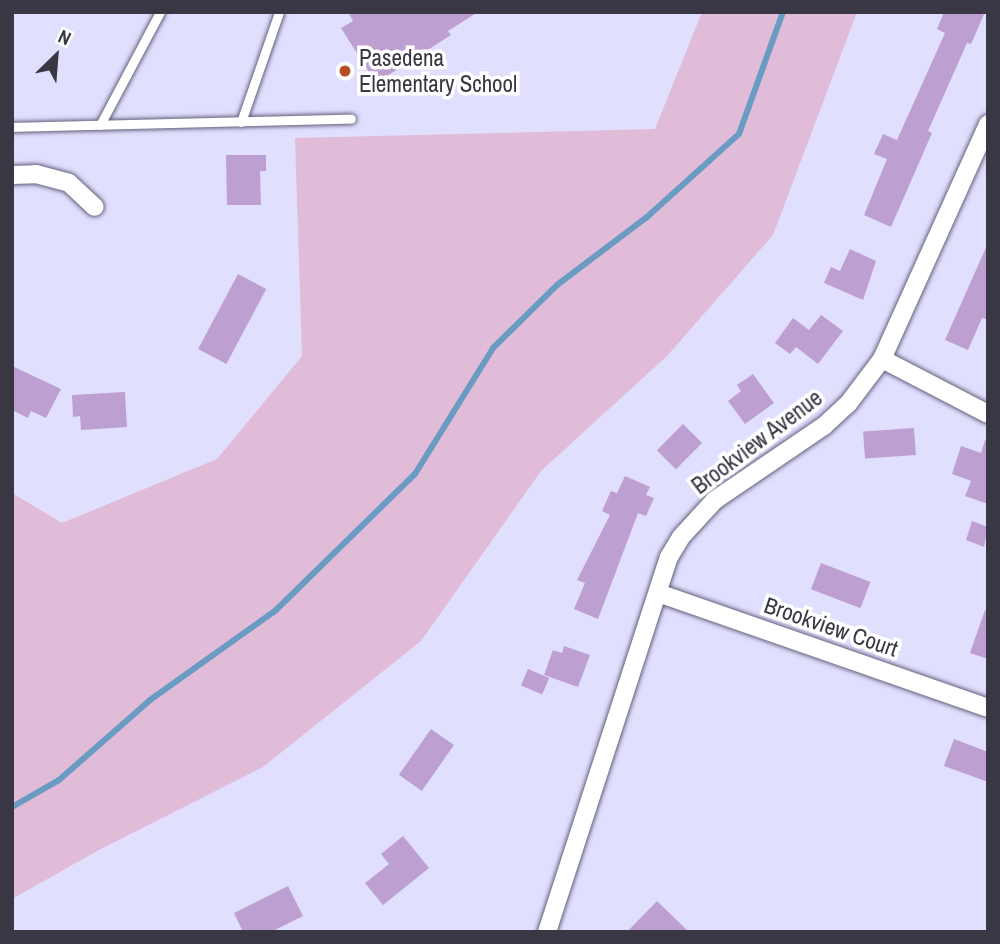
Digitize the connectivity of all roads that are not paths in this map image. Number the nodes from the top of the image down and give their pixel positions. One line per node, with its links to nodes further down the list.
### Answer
1 (160, 12): 6 (lane)
2 (279, 12): 4 (lane)
3 (351, 119): 4 (lane)
4 (241, 122): 6 (lane)
5 (988, 124): 10 (street, Brookview Avenue)
6 (100, 125): 7 (lane)
7 (12, 127)
8 (12, 175): 9 (street)
9 (95, 207)
10 (882, 359): 11 (street); 12 (street, Brookview Avenue)
11 (988, 414)
12 (658, 593): 13 (street, Brookview Court); 14 (street, Brookview Avenue)
13 (988, 708)
14 (547, 932)

